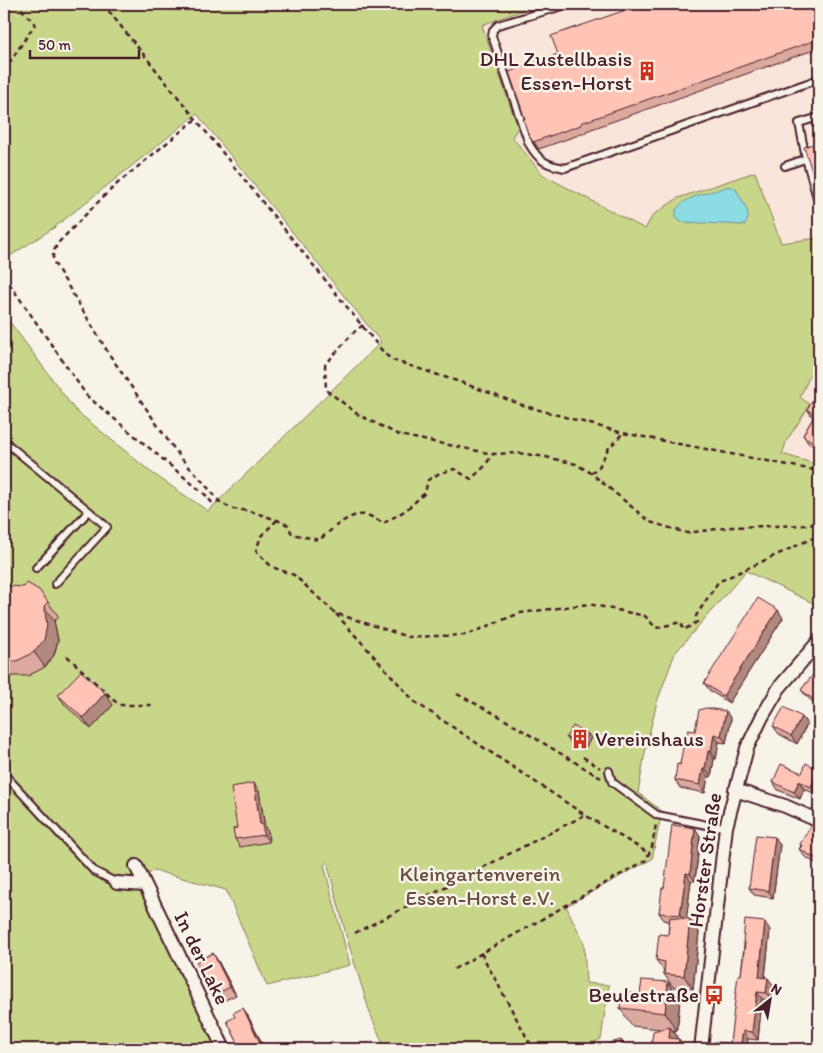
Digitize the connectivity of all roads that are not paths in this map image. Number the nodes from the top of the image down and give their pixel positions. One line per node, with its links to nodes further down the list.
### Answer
1 (568, 4): 2 (lane)
2 (819, 79)
3 (819, 117): 5 (lane)
4 (819, 154): 5 (lane)
5 (806, 159): 6 (lane); 7 (lane)
6 (785, 166)
7 (819, 205)
8 (4, 440): 9 (lane)
9 (90, 511): 10 (lane); 11 (lane)
10 (36, 568)
11 (55, 584)
12 (819, 641): 15 (street, Horster Straße)
13 (609, 772): 17 (lane)
14 (4, 774): 19 (lane)
15 (735, 790): 16 (street); 17 (street, Horster Straße)
16 (819, 820)
17 (726, 827): 22 (street, Horster Straße)
18 (136, 866): 20 (street, In der Lake)
19 (117, 883): 20 (street)
20 (144, 885): 21 (street, In der Lake)
21 (224, 1049)
22 (701, 1049)

